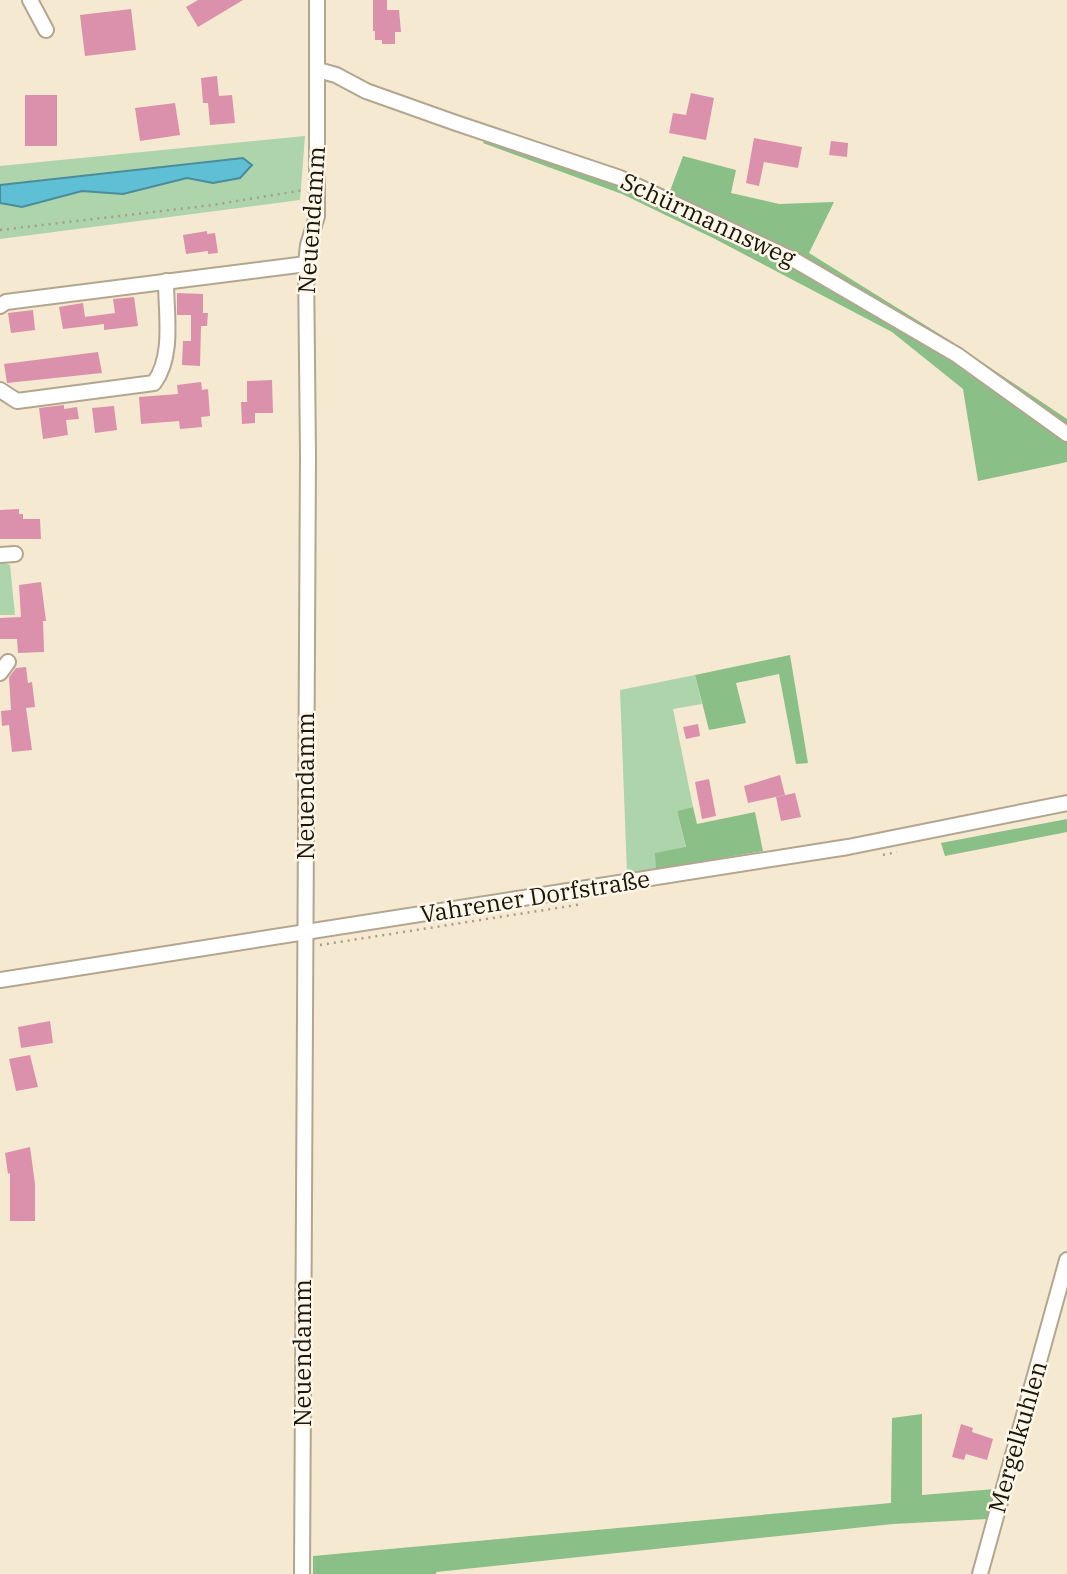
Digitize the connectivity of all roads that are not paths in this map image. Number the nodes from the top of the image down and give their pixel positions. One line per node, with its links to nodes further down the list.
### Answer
1 (30, 0): 3 (street)
2 (317, 0): 4 (street, Neuendamm)
3 (46, 30)
4 (318, 71): 5 (street, Neuendamm); 9 (street, Schürmannsweg)
5 (306, 264): 6 (street); 13 (street, Neuendamm)
6 (166, 281): 7 (street); 8 (street)
7 (0, 306)
8 (0, 390)
9 (1067, 434)
10 (15, 554): 11 (street)
11 (0, 555)
12 (1067, 803): 13 (street, Vahrener Dorfstraße)
13 (305, 934): 14 (street, Vahrener Dorfstraße); 16 (street, Neuendamm)
14 (0, 980)
15 (1067, 1260): 17 (street, Mergelkuhlen)
16 (302, 1574)
17 (980, 1574)

